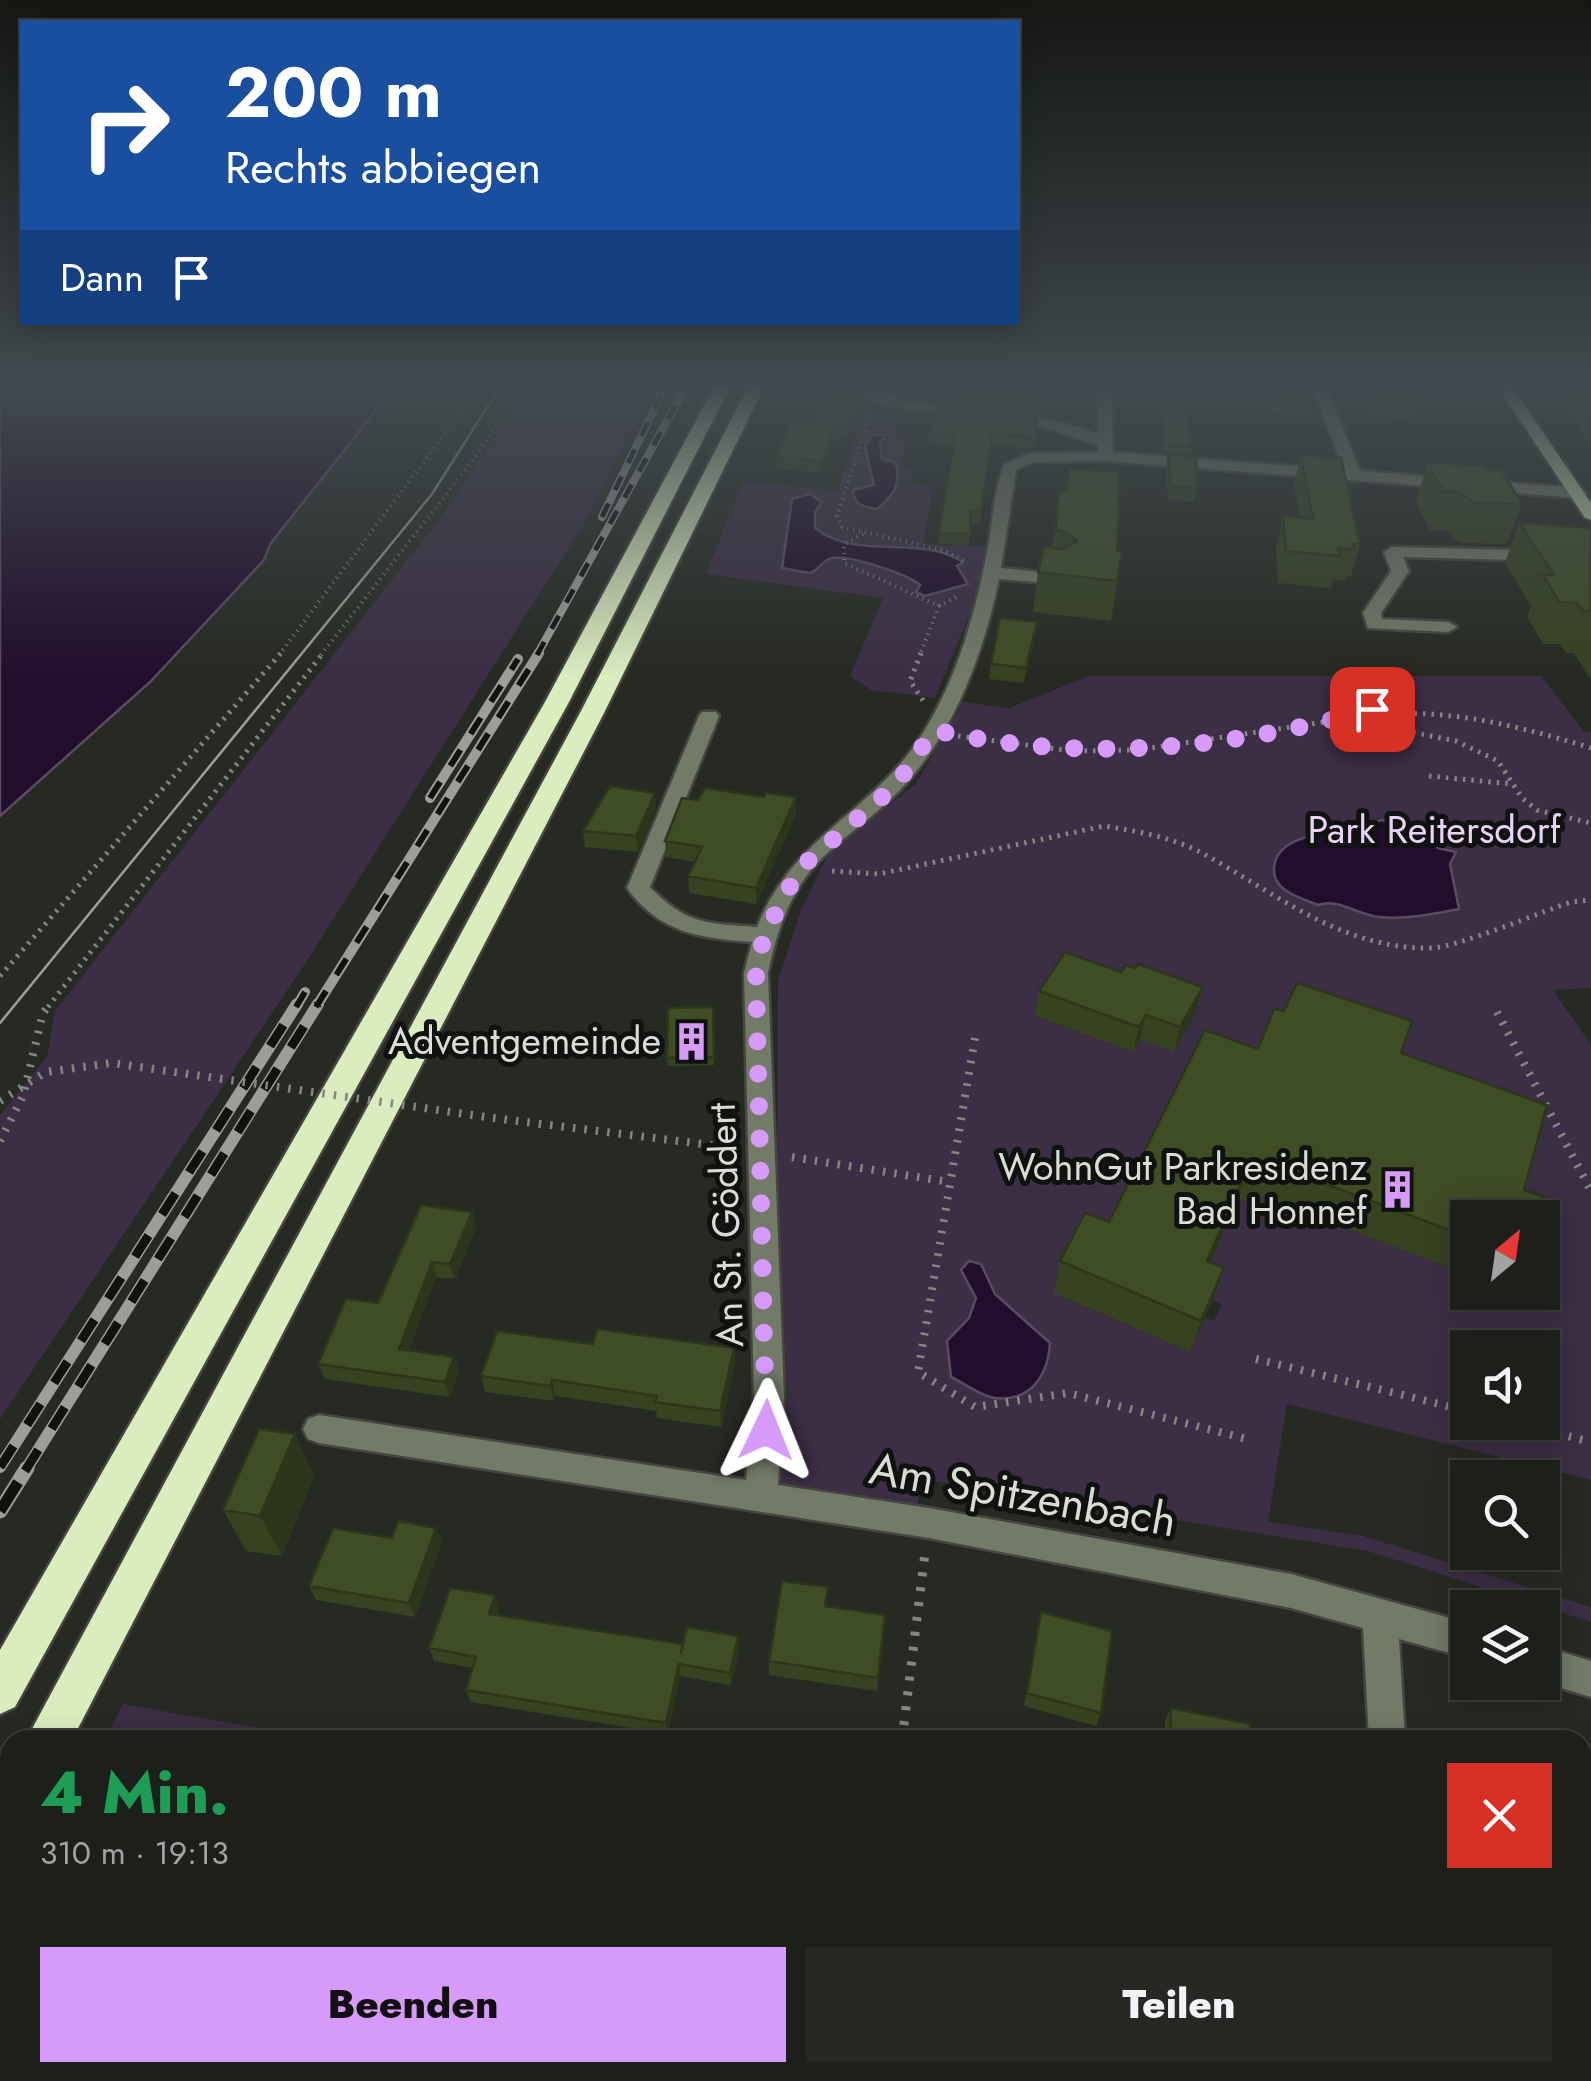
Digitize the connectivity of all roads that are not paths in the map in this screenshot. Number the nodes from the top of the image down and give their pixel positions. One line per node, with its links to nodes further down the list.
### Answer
1 (671, 484): 20 (highway)
2 (707, 484): 21 (highway)
3 (1007, 484): 9 (street, An St. Göddert)
4 (1468, 484): 6 (street)
5 (1573, 484): 6 (main road)
6 (1579, 493): 7 (main road)
7 (1591, 515)
8 (1591, 557): 11 (street)
9 (994, 574): 10 (street); 13 (street, An St. Göddert)
10 (1059, 579)
11 (1448, 627)
12 (710, 716): 13 (street)
13 (764, 935): 15 (street, An St. Göddert)
14 (319, 1430): 15 (street, Am Spitzenbach)
15 (760, 1497): 16 (street, Am Spitzenbach)
16 (1380, 1613): 17 (street, Am Spitzenbach); 22 (street)
17 (1450, 1634)
18 (1560, 1670): 19 (street)
19 (1591, 1679)
20 (0, 1692)
21 (53, 1730)
22 (1386, 1730)

